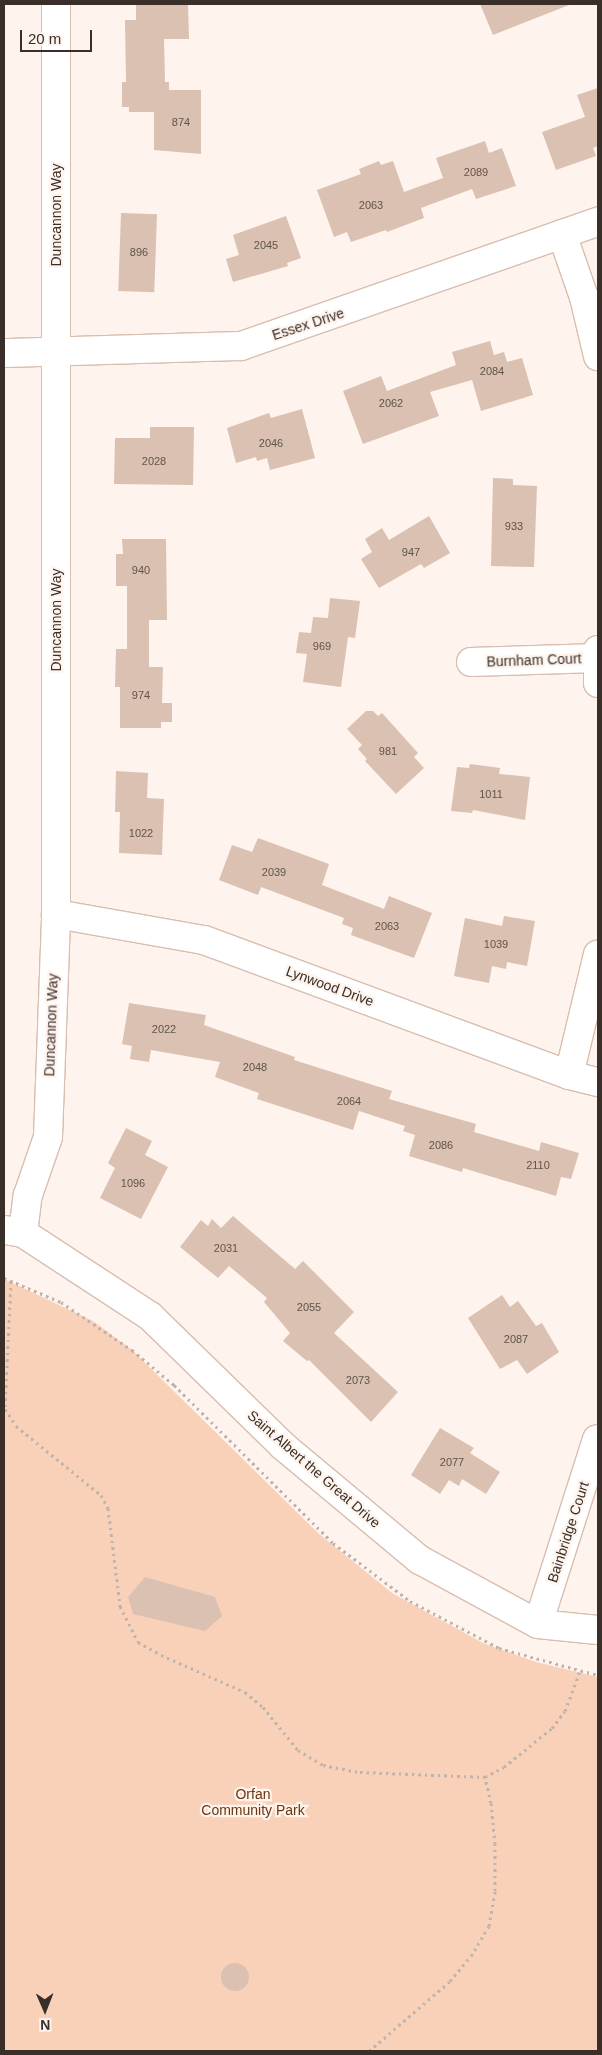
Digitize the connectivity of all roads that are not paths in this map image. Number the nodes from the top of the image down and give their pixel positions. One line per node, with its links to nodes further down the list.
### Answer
1 (56, 4): 4 (street, Duncannon Way)
2 (598, 222): 3 (street, Essex Drive)
3 (562, 234): 4 (street, Essex Drive); 6 (street)
4 (56, 352): 5 (street, Essex Drive); 11 (street, Duncannon Way)
5 (4, 353)
6 (598, 356)
7 (598, 650): 8 (street)
8 (598, 658): 9 (street, Burnham Court); 10 (street)
9 (471, 662)
10 (598, 683)
11 (56, 914): 13 (street, Lynwood Drive); 15 (street, Duncannon Way)
12 (598, 954): 13 (street)
13 (569, 1075): 14 (street, Lynwood Drive)
14 (598, 1082)
15 (13, 1231): 17 (street, Saint Albert the Great Drive)
16 (597, 1439): 17 (street, Bainbridge Court)
17 (538, 1624): 18 (street, Saint Albert the Great Drive)
18 (598, 1630)

